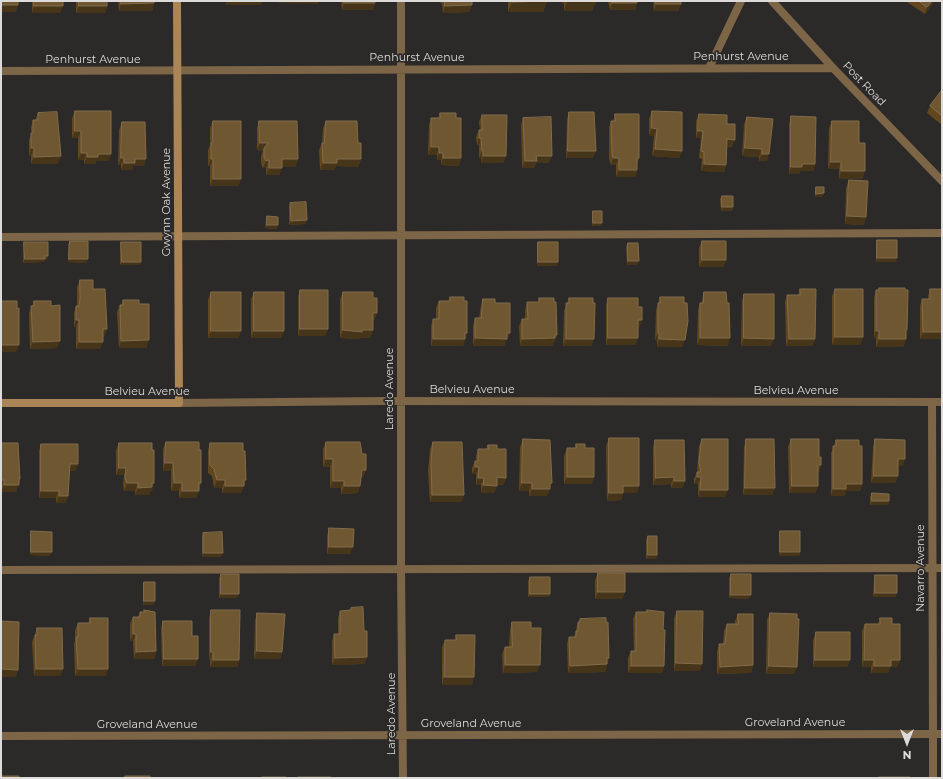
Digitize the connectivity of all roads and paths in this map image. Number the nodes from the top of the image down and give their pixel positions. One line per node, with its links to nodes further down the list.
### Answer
1 (177, 1): 9 (street, Gwynn Oak Avenue)
2 (401, 1): 7 (street, Laredo Avenue)
3 (741, 1): 5 (street)
4 (772, 1): 6 (street, Post Road)
5 (709, 68): 6 (street, Penhurst Avenue); 7 (street, Penhurst Avenue)
6 (833, 68): 10 (street, Post Road)
7 (402, 69): 9 (street, Penhurst Avenue); 13 (street, Laredo Avenue)
8 (1, 71): 9 (street, Penhurst Avenue)
9 (177, 71): 12 (street, Gwynn Oak Avenue)
10 (942, 181)
11 (942, 232): 13 (street)
12 (178, 236): 13 (street); 14 (street); 19 (street, Gwynn Oak Avenue)
13 (401, 236): 15 (street, Laredo Avenue)
14 (1, 237)
15 (402, 401): 16 (street, Belvieu Avenue); 19 (street, Belvieu Avenue); 20 (street, Laredo Avenue)
16 (932, 402): 17 (street, Belvieu Avenue); 21 (street, Navarro Avenue)
17 (942, 402)
18 (1, 403): 19 (street, Belvieu Avenue)
19 (179, 403)
20 (401, 568): 21 (street); 23 (street); 26 (street, Laredo Avenue)
21 (932, 568): 22 (street); 24 (street, Navarro Avenue)
22 (942, 568)
23 (1, 570)
24 (933, 734): 25 (street, Groveland Avenue); 26 (street, Groveland Avenue); 29 (street, Navarro Avenue)
25 (942, 734)
26 (403, 735): 27 (street, Groveland Avenue); 28 (street, Laredo Avenue)
27 (1, 736)
28 (403, 778)
29 (933, 778)

